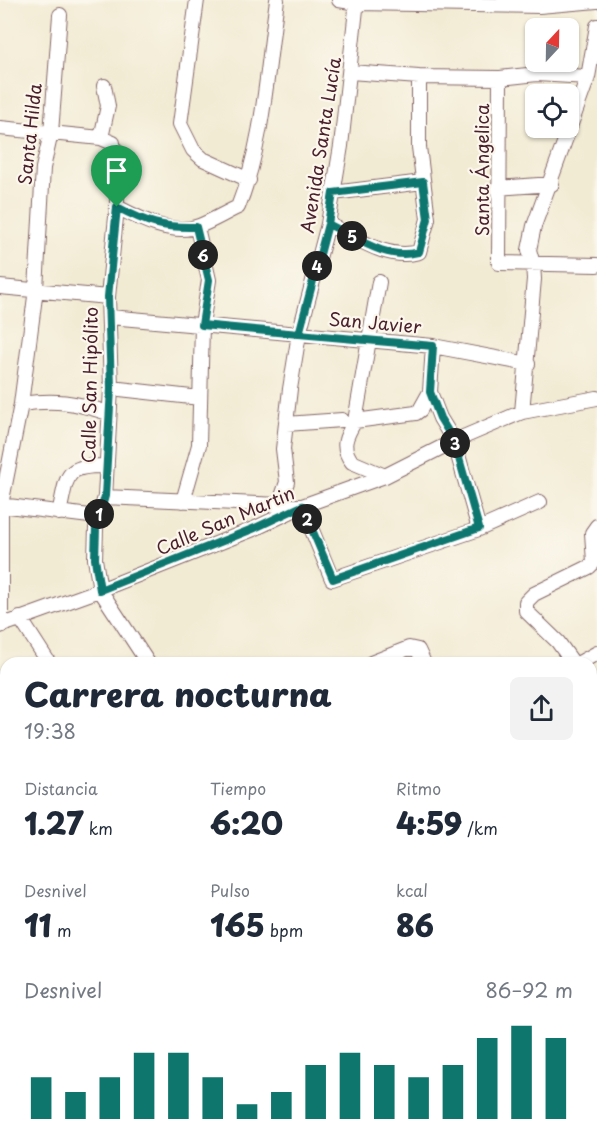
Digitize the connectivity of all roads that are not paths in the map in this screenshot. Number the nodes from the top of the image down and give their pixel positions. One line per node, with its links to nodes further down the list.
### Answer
1 (197, 0): 16 (street)
2 (277, 0): 16 (street)
3 (339, 0): 5 (street)
4 (597, 1): 5 (street)
5 (357, 2): 8 (street, Avenida Santa Lucía)
6 (60, 15): 14 (street, Santa Hilda)
7 (597, 26): 10 (street)
8 (350, 72): 9 (street); 20 (street, Avenida Santa Lucía)
9 (419, 77): 11 (street); 17 (street)
10 (588, 77): 11 (street); 18 (street)
11 (500, 78): 19 (street, Santa Ángelica)
12 (104, 86): 15 (street)
13 (0, 128): 14 (street)
14 (51, 133): 15 (street); 28 (street, Santa Hilda)
15 (107, 141): 21 (street, Calle San Hipólito)
16 (249, 180): 23 (street)
17 (423, 182): 20 (street); 22 (street)
18 (552, 184): 19 (street); 24 (street)
19 (497, 188): 24 (street, Santa Ángelica)
20 (333, 193): 22 (street, Avenida Santa Lucía)
21 (117, 207): 23 (street); 29 (street, Calle San Hipólito)
22 (328, 224): 32 (street, Avenida Santa Lucía)
23 (196, 227): 31 (street)
24 (533, 264): 25 (street); 35 (street)
25 (597, 265)
26 (380, 282): 33 (street)
27 (0, 287): 28 (street)
28 (36, 289): 29 (street); 40 (street, Santa Hilda)
29 (108, 297): 30 (street, Calle San Hipólito)
30 (110, 317): 31 (street, San Javier); 36 (street, Calle San Hipólito)
31 (202, 325): 32 (street, San Javier); 38 (street)
32 (299, 334): 33 (street, San Javier); 44 (street, Avenida Santa Lucía)
33 (370, 340): 34 (street, San Javier); 43 (street)
34 (433, 346): 35 (street, San Javier); 37 (street)
35 (528, 364): 41 (street)
36 (111, 388): 38 (street); 42 (street, Calle San Hipólito)
37 (430, 392): 43 (street); 45 (street)
38 (200, 398): 49 (street)
39 (597, 398): 41 (street, Calle San Martin)
40 (21, 404): 42 (street); 51 (street, Santa Hilda)
41 (522, 412): 45 (street, Calle San Martin)
42 (108, 413): 46 (street, Calle San Hipólito)
43 (348, 421): 44 (street); 47 (street)
44 (286, 424): 53 (street, Avenida Santa Lucía)
45 (454, 441): 47 (street, Calle San Martin); 59 (street)
46 (106, 466): 48 (street, Calle San Hipólito); 55 (street)
47 (385, 476): 54 (street, Calle San Martin)
48 (105, 496): 49 (street); 56 (street, Calle San Hipólito)
49 (183, 501): 52 (street)
50 (540, 502): 59 (street)
51 (1, 505): 55 (street); 62 (street, Santa Hilda)
52 (258, 505): 53 (street); 58 (street)
53 (279, 505): 54 (street)
54 (302, 506): 58 (street, Calle San Martin); 59 (street)
55 (59, 513): 56 (street)
56 (98, 517): 60 (street, Calle San Hipólito)
57 (597, 526): 67 (street)
58 (255, 528): 60 (street, Calle San Martin)
59 (479, 528)
60 (100, 590): 61 (street, Calle San Martin); 64 (street)
61 (20, 618): 62 (street, Calle San Martin); 63 (street)
62 (1, 626)
63 (45, 657)
64 (144, 657)
65 (386, 657): 66 (street)
66 (421, 657)
67 (569, 657)

